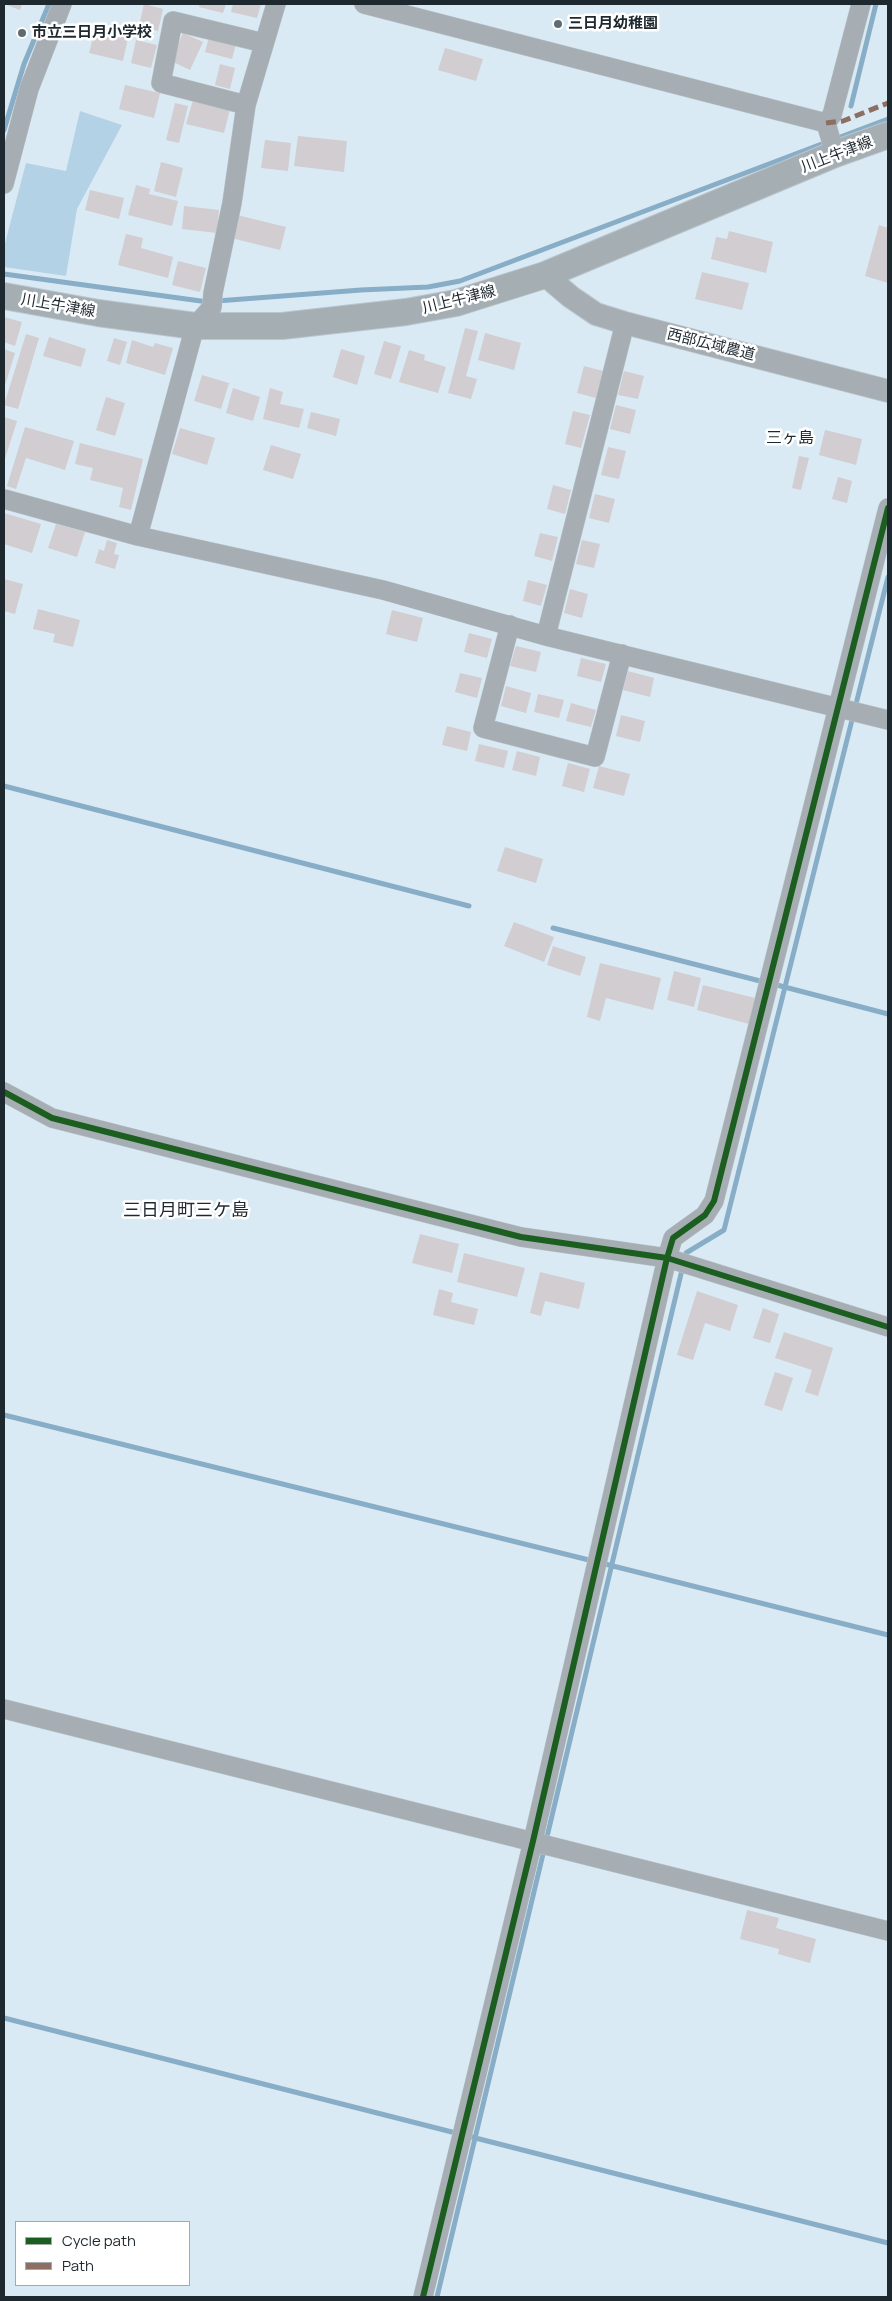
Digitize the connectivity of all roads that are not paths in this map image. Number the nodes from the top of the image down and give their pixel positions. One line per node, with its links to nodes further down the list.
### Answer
1 (62, 4): 10 (street)
2 (276, 4): 5 (street)
3 (364, 4): 7 (street)
4 (861, 4): 7 (street)
5 (264, 43): 6 (street); 6 (street)
6 (246, 105): 14 (street)
7 (826, 122): 9 (street)
8 (888, 135): 9 (main road, 川上牛津線)
9 (835, 154): 11 (main road, 川上牛津線)
10 (4, 184)
11 (545, 274): 13 (street, 西部広域農道); 14 (main road, 川上牛津線)
12 (4, 296): 14 (main road, 川上牛津線)
13 (625, 323): 15 (street, 西部広域農道); 20 (street)
14 (195, 326): 18 (street)
15 (888, 391)
16 (4, 499): 18 (street)
17 (888, 508): 22 (street)
18 (138, 536): 19 (street)
19 (510, 625): 20 (street); 21 (street)
20 (546, 636): 21 (street)
21 (622, 654): 22 (street)
22 (838, 707): 23 (street); 25 (street)
23 (888, 720)
24 (4, 1092): 25 (street)
25 (667, 1258): 26 (street); 28 (street)
26 (888, 1327)
27 (4, 1709): 28 (street)
28 (533, 1841): 29 (street); 30 (street)
29 (888, 1931)
30 (423, 2297)

